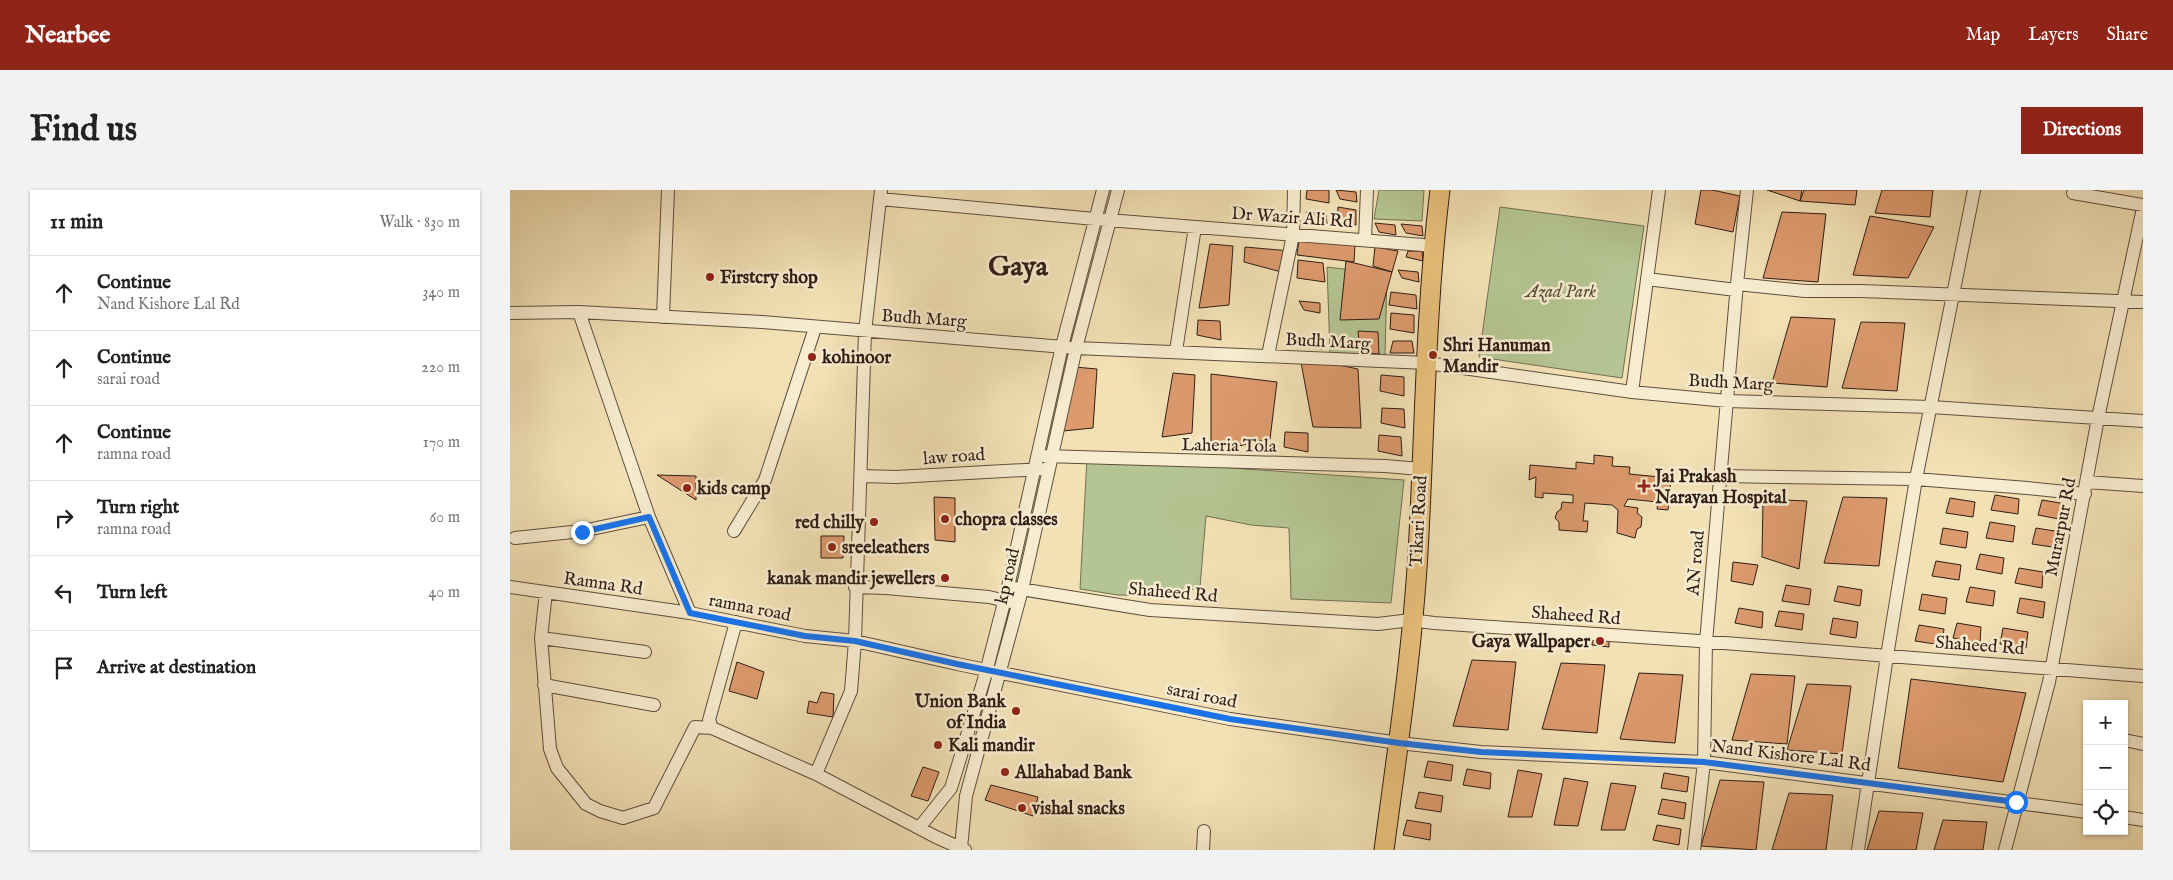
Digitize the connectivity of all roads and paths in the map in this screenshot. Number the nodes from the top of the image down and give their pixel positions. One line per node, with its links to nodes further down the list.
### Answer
1 (668, 190): 26 (street)
2 (1103, 190): 13 (street, kp road)
3 (1118, 190): 14 (street, kp road)
4 (1294, 190): 16 (street)
5 (1367, 190): 17 (street)
6 (1440, 190): 18 (highway, Tikari Road)
7 (1659, 190): 19 (street)
8 (1744, 190): 20 (street, AN road)
9 (1974, 190): 21 (street)
10 (2073, 193): 12 (street)
11 (880, 194): 13 (street, Dr Wazir Ali Rd); 28 (street)
12 (2143, 207): 22 (street, Murarpur Rd)
13 (1095, 219): 14 (street, Dr Wazir Ali Rd); 29 (street, kp road)
14 (1109, 220): 15 (street, Dr Wazir Ali Rd); 30 (street, kp road)
15 (1195, 227): 16 (street, Dr Wazir Ali Rd); 31 (street)
16 (1293, 235): 17 (street, Dr Wazir Ali Rd); 32 (street)
17 (1365, 240): 18 (street, Dr Wazir Ali Rd)
18 (1433, 248): 33 (highway, Tikari Road)
19 (1646, 279): 20 (street); 34 (street)
20 (1736, 287): 21 (street); 35 (street, AN road)
21 (1954, 296): 22 (street); 36 (street)
22 (2122, 302): 23 (street); 37 (street, Murarpur Rd)
23 (2143, 302)
24 (579, 312): 25 (street, Budh Marg); 26 (street, Budh Marg); 48 (street, ramna road)
25 (510, 313)
26 (663, 317): 27 (street, Budh Marg)
27 (815, 328): 28 (street, Budh Marg); 49 (street)
28 (865, 332): 29 (street, Budh Marg); 43 (street)
29 (1062, 346): 30 (street, Budh Marg); 39 (street, kp road)
30 (1076, 348): 31 (street, Budh Marg); 40 (street, kp road)
31 (1176, 351): 32 (street, Budh Marg)
32 (1268, 355): 33 (street, Budh Marg)
33 (1427, 363): 34 (street, Budh Marg); 42 (highway, Tikari Road)
34 (1632, 392): 35 (street, Budh Marg)
35 (1726, 401): 36 (street, Budh Marg); 44 (street, AN road)
36 (1931, 407): 37 (street, Budh Marg); 45 (street)
37 (2098, 418): 38 (street, Budh Marg); 47 (street, Murarpur Rd)
38 (2143, 421)
39 (1036, 455): 40 (street, Laheria Tola); 41 (street, kp road)
40 (1050, 463): 41 (street, law road); 42 (street, Laheria Tola); 54 (street, kp road)
41 (1033, 468): 43 (street, law road); 53 (street, kp road)
42 (1421, 470): 59 (highway, Tikari Road)
43 (861, 476): 52 (street)
44 (1720, 476): 45 (street); 63 (street, AN road)
45 (1916, 480): 47 (street); 65 (street)
46 (2143, 486): 47 (street)
47 (2086, 488): 66 (street, Murarpur Rd)
48 (649, 517): 50 (street); 58 (street, ramna road)
49 (734, 531)
50 (514, 538)
51 (510, 587): 55 (street, Ramna Rd)
52 (855, 587): 56 (street); 62 (street)
53 (1008, 587): 54 (street, Shaheed Rd); 56 (street, kp road)
54 (1022, 590): 57 (street, kp road); 59 (street, Shaheed Rd)
55 (546, 592): 58 (street, Ramna Rd); 61 (street)
56 (1005, 600): 57 (street); 67 (street, kp road)
57 (1019, 604): 68 (street, kp road)
58 (690, 613): 60 (street, ramna road)
59 (1411, 620): 63 (street, Shaheed Rd); 74 (highway, Tikari Road)
60 (736, 622): 62 (street, ramna road); 72 (street)
61 (541, 638): 64 (street); 70 (street)
62 (855, 641): 67 (street, ramna road); 77 (street)
63 (1706, 642): 65 (street, Shaheed Rd); 76 (street, AN road)
64 (646, 652)
65 (1887, 656): 66 (street, Shaheed Rd); 78 (street)
66 (2051, 668): 69 (street, Shaheed Rd); 79 (street, Murarpur Rd)
67 (986, 669): 68 (street, ramna road); 83 (street, kp road)
68 (1000, 673): 74 (street, sarai road); 85 (street, kp road)
69 (2143, 676)
70 (544, 685): 71 (street); 72 (street)
71 (654, 705)
72 (712, 728): 77 (street)
73 (2128, 741): 75 (street)
74 (1399, 743): 76 (street, Nand Kishore Lal Rd); 87 (highway, Tikari Road)
75 (2143, 744)
76 (1704, 762): 78 (street, Nand Kishore Lal Rd); 88 (street, AN road)
77 (816, 774): 83 (street)
78 (1868, 783): 79 (street, Nand Kishore Lal Rd); 89 (street)
79 (2016, 802): 80 (street, Nand Kishore Lal Rd); 90 (street, Murarpur Rd)
80 (2083, 811)
81 (2128, 818): 82 (street)
82 (2143, 820)
83 (919, 828): 85 (street)
84 (1204, 831): 86 (street)
85 (963, 849)
86 (1202, 850)
87 (1384, 850)
88 (1694, 850)
89 (1858, 850)
90 (2005, 850)

